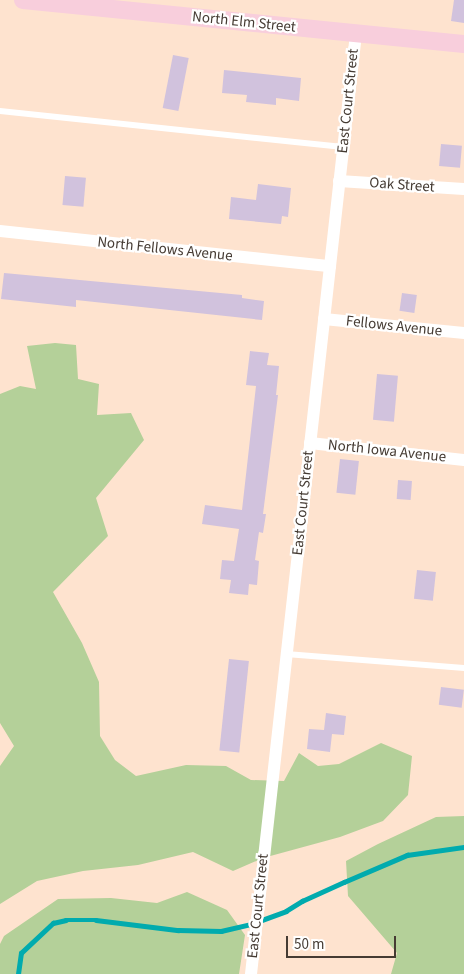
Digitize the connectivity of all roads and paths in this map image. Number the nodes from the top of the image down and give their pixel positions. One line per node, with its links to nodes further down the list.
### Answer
1 (23, 0): 2 (main road, North Elm Street)
2 (356, 33): 3 (main road, North Elm Street); 5 (street, East Court Street)
3 (464, 44)
4 (0, 111): 5 (lane)
5 (343, 147): 6 (street, East Court Street)
6 (339, 181): 7 (street, Oak Street); 9 (street, East Court Street)
7 (464, 190)
8 (0, 231): 9 (street, North Fellows Avenue)
9 (330, 266): 10 (street, East Court Street)
10 (324, 319): 11 (street, Fellows Avenue); 12 (street, East Court Street)
11 (464, 333)
12 (310, 443): 13 (street, North Iowa Avenue); 14 (street, East Court Street)
13 (464, 460)
14 (286, 654): 15 (lane); 16 (street, East Court Street)
15 (464, 668)
16 (250, 974)

